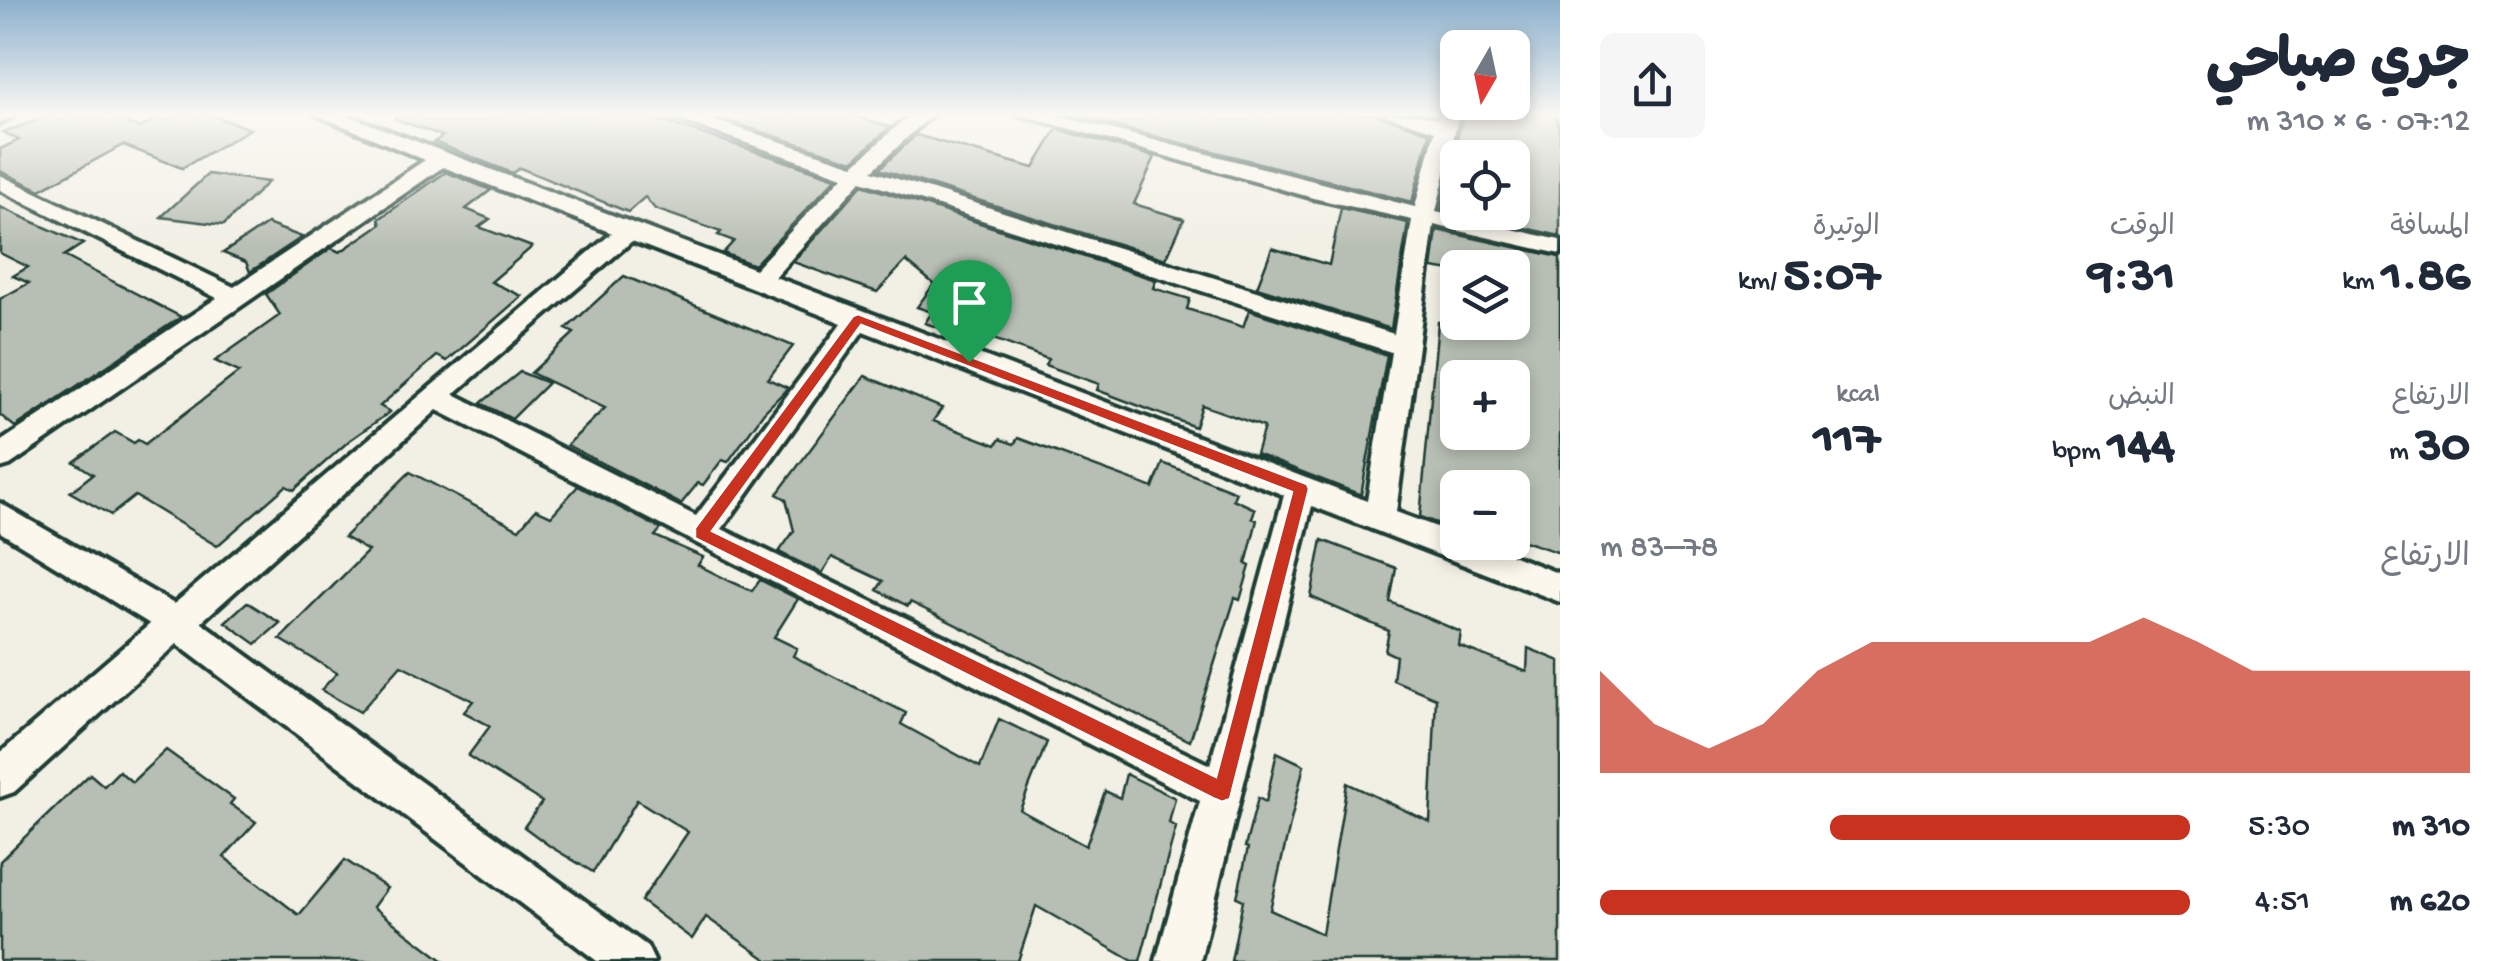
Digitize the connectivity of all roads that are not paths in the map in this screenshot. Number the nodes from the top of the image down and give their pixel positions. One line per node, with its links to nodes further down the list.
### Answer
1 (439, 159): 13 (street)
2 (442, 159): 10 (street)
3 (810, 159): 7 (street)
4 (873, 159): 7 (street)
5 (1194, 159): 9 (street)
6 (1438, 159): 9 (street)
7 (856, 174): 12 (street); 15 (street)
8 (0, 182): 13 (street)
9 (1424, 215): 11 (street); 15 (street)
10 (629, 231): 12 (street); 16 (street)
11 (1560, 247)
12 (758, 281): 14 (street)
13 (237, 298): 17 (street)
14 (858, 319): 18 (street); 21 (street)
15 (1407, 348): 20 (street)
16 (434, 396): 21 (street); 23 (street)
17 (0, 457)
18 (1301, 489): 20 (street); 25 (street)
19 (0, 516): 23 (street)
20 (1380, 519): 22 (street)
21 (701, 533): 25 (street)
22 (1560, 588)
23 (175, 622): 24 (street); 26 (street)
24 (0, 778)
25 (1222, 792): 27 (street)
26 (632, 961)
27 (1178, 961)

